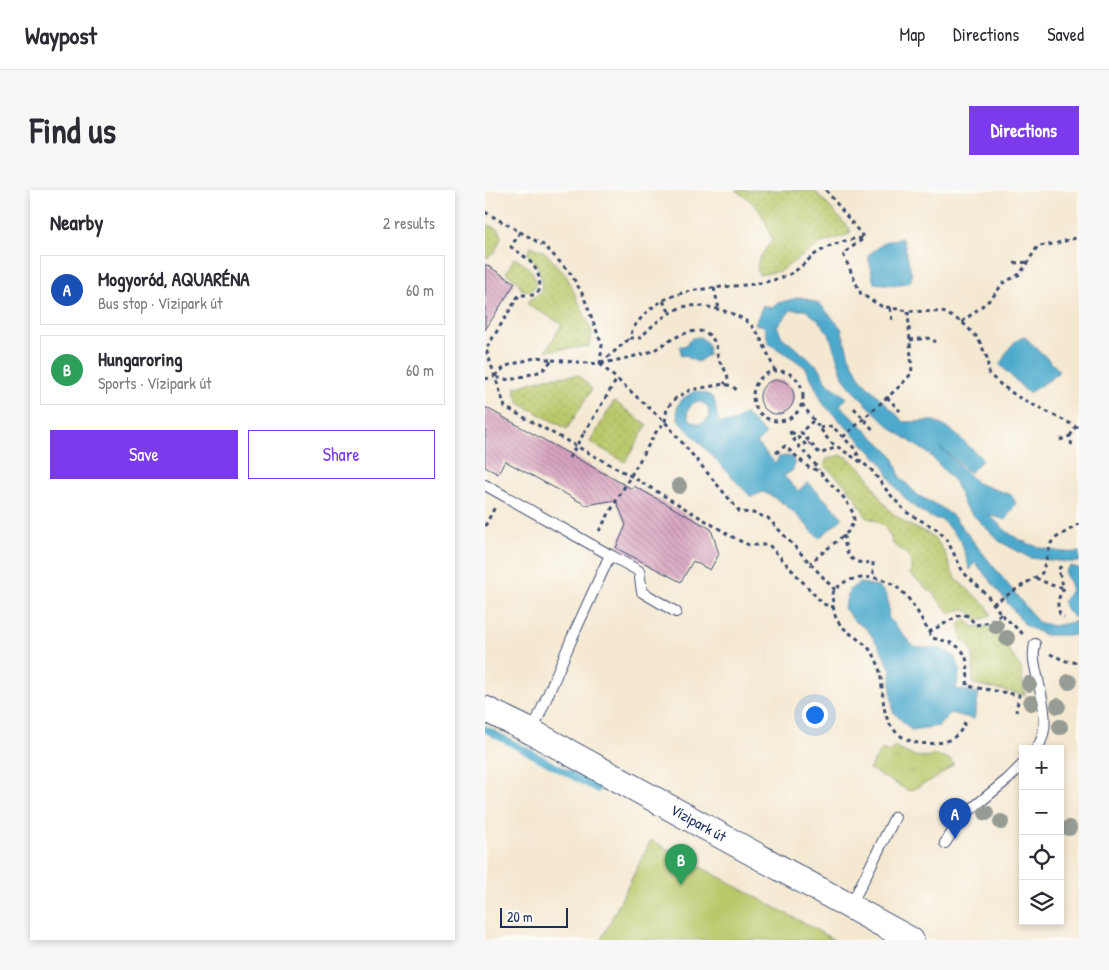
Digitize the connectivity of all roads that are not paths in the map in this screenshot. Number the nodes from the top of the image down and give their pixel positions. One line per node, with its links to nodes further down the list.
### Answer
1 (485, 485): 2 (lane)
2 (609, 555): 3 (lane); 6 (lane)
3 (676, 612)
4 (1035, 644): 7 (lane)
5 (485, 709): 6 (street, Vízipark út)
6 (532, 732): 11 (street, Vízipark út)
7 (1039, 745)
8 (1019, 768): 10 (lane)
9 (895, 817): 11 (lane)
10 (945, 842)
11 (850, 908): 12 (street, Vízipark út)
12 (911, 940)

